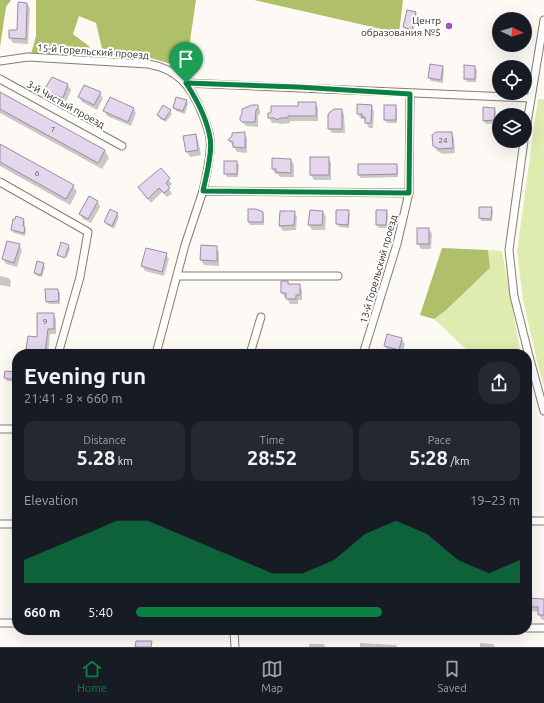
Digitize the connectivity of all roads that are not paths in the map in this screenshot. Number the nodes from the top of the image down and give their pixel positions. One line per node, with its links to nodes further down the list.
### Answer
1 (544, 20): 5 (street)
2 (0, 61): 4 (street, 15-й Горельский проезд)
3 (0, 79): 8 (street, 3-й Чистый проезд)
4 (186, 83): 6 (street); 11 (street, 15-й Горельский проезд)
5 (532, 87)
6 (410, 94): 7 (street); 12 (street, 13-й Горельский проезд)
7 (492, 97)
8 (122, 146)
9 (523, 148): 20 (street)
10 (0, 182): 16 (street)
11 (203, 191): 12 (street); 13 (street, 15-й Горельский проезд)
12 (409, 193): 19 (street, 13-й Горельский проезд)
13 (177, 276): 14 (street); 17 (street, 15-й Горельский проезд)
14 (338, 276)
15 (261, 317): 18 (street)
16 (59, 349)
17 (157, 349)
18 (251, 349)
19 (365, 349)
20 (527, 349)
21 (532, 367): 22 (street)
22 (544, 411)
23 (0, 428): 24 (street)
24 (12, 429)
25 (532, 521): 26 (street)
26 (544, 521)
27 (0, 524): 28 (street)
28 (12, 524)
29 (0, 623): 30 (street)
30 (12, 623)
31 (532, 628): 32 (street)
32 (544, 628)
33 (234, 635): 34 (street)
34 (235, 647)

